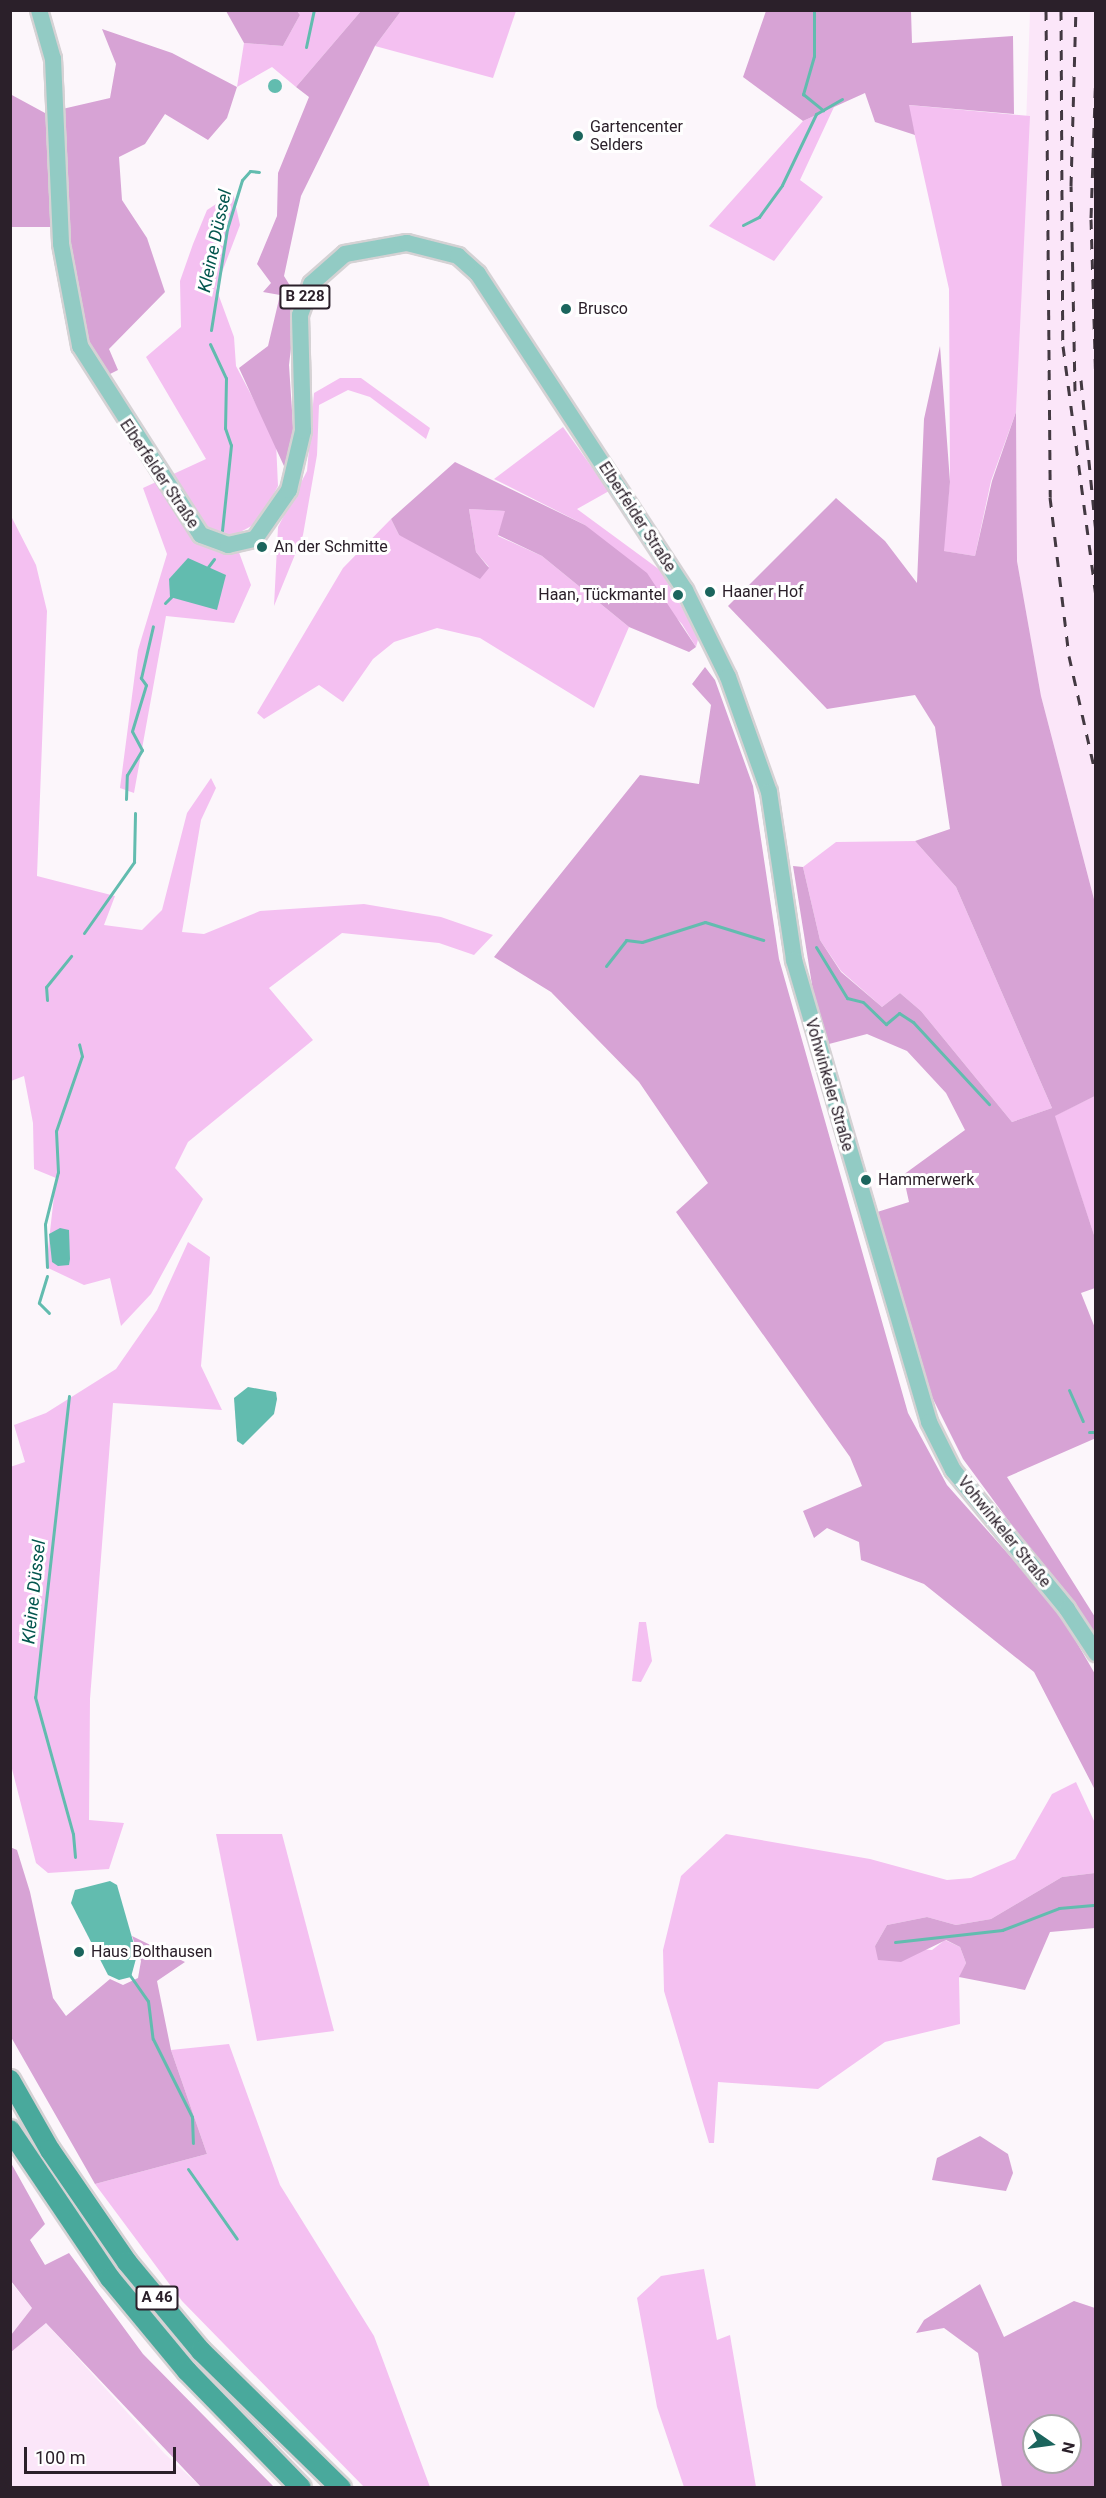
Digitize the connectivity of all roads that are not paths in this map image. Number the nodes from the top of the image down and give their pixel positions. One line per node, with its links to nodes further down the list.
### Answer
1 (39, 10): 2 (main road, Elberfelder Straße / B 228)
2 (714, 644): 3 (main road, Vohwinkeler Straße / B 228)
3 (1095, 1653)
4 (10, 2080): 7 (highway, A 46)
5 (10, 2130): 6 (highway, A 46)
6 (301, 2487)
7 (341, 2487)

